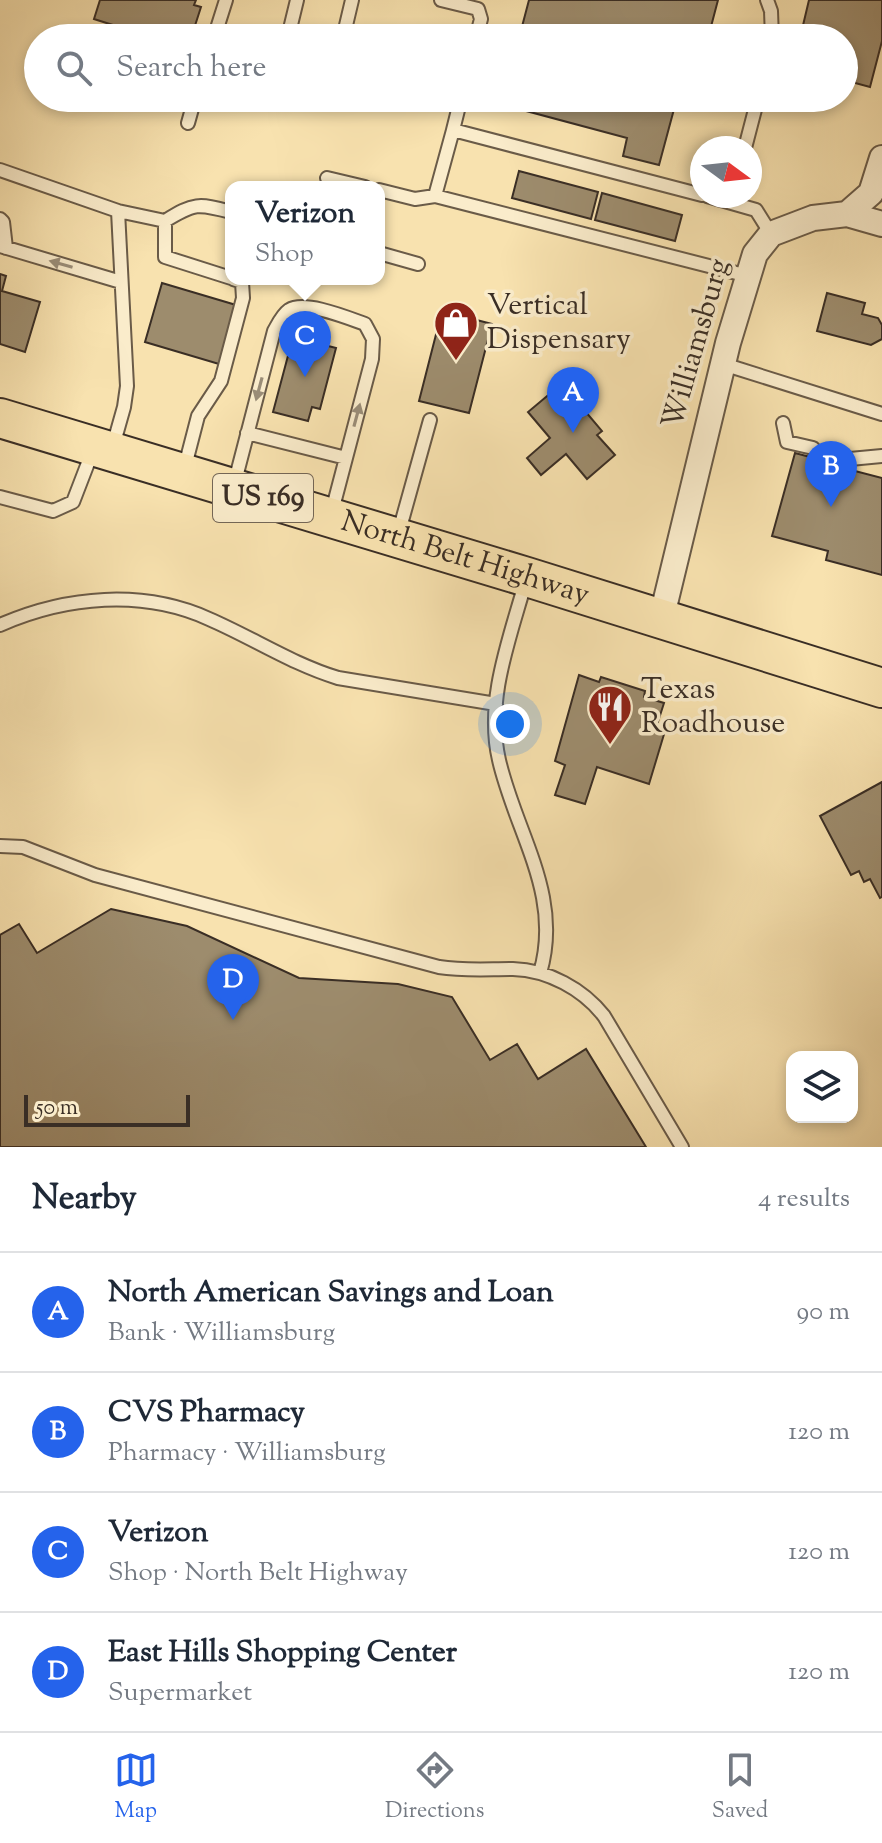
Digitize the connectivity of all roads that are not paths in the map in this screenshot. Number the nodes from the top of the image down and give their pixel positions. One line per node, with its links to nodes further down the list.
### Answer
1 (226, 0): 6 (lane)
2 (297, 0): 7 (lane)
3 (352, 0): 8 (lane)
4 (441, 0): 9 (lane)
5 (767, 0): 10 (lane)
6 (218, 24)
7 (291, 24)
8 (346, 24)
9 (480, 24)
10 (771, 24)
11 (191, 112): 14 (lane)
12 (458, 112): 15 (lane)
13 (754, 112): 16 (lane)
14 (188, 123)
15 (453, 130): 21 (lane); 23 (lane)
16 (748, 136)
17 (882, 158): 27 (street)
18 (0, 170): 26 (lane)
19 (327, 178): 20 (lane)
20 (340, 181)
21 (690, 191)
22 (385, 192): 23 (lane)
23 (435, 196): 35 (lane)
24 (752, 208): 31 (lane)
25 (225, 210): 29 (lane)
26 (118, 211): 29 (lane); 37 (lane)
27 (847, 214): 30 (street); 31 (street, Williamsburg)
28 (0, 219): 32 (lane)
29 (165, 221): 36 (lane)
30 (882, 224)
31 (771, 234): 35 (street, Williamsburg)
32 (3, 247): 37 (lane, one-way to 32)
33 (385, 255): 34 (lane)
34 (418, 264)
35 (748, 276): 39 (street, Williamsburg)
36 (225, 277)
37 (121, 282): 46 (lane)
38 (242, 285): 50 (lane)
39 (723, 364): 40 (lane); 56 (street, Williamsburg)
40 (882, 414)
41 (0, 418): 46 (main road, North Belt Highway / US 169)
42 (430, 420): 54 (lane)
43 (783, 423): 45 (lane)
44 (247, 433): 49 (lane); 49 (lane, one-way to 44); 51 (lane)
45 (813, 448)
46 (102, 449): 50 (main road, North Belt Highway / US 169); 52 (lane)
47 (831, 453): 48 (lane)
48 (882, 456)
49 (346, 458): 53 (lane)
50 (183, 473): 51 (main road, North Belt Highway / US 169)
51 (233, 488): 53 (main road, North Belt Highway / US 169)
52 (0, 497)
53 (330, 518): 54 (main road, North Belt Highway / US 169)
54 (397, 538): 55 (main road, North Belt Highway / US 169)
55 (527, 577): 56 (main road, North Belt Highway / US 169); 59 (lane)
56 (661, 620): 58 (main road, North Belt Highway / US 169)
57 (0, 625): 59 (lane)
58 (882, 688)
59 (496, 704): 61 (lane)
60 (0, 846): 61 (lane)
61 (540, 973): 62 (lane)
62 (682, 1147)

